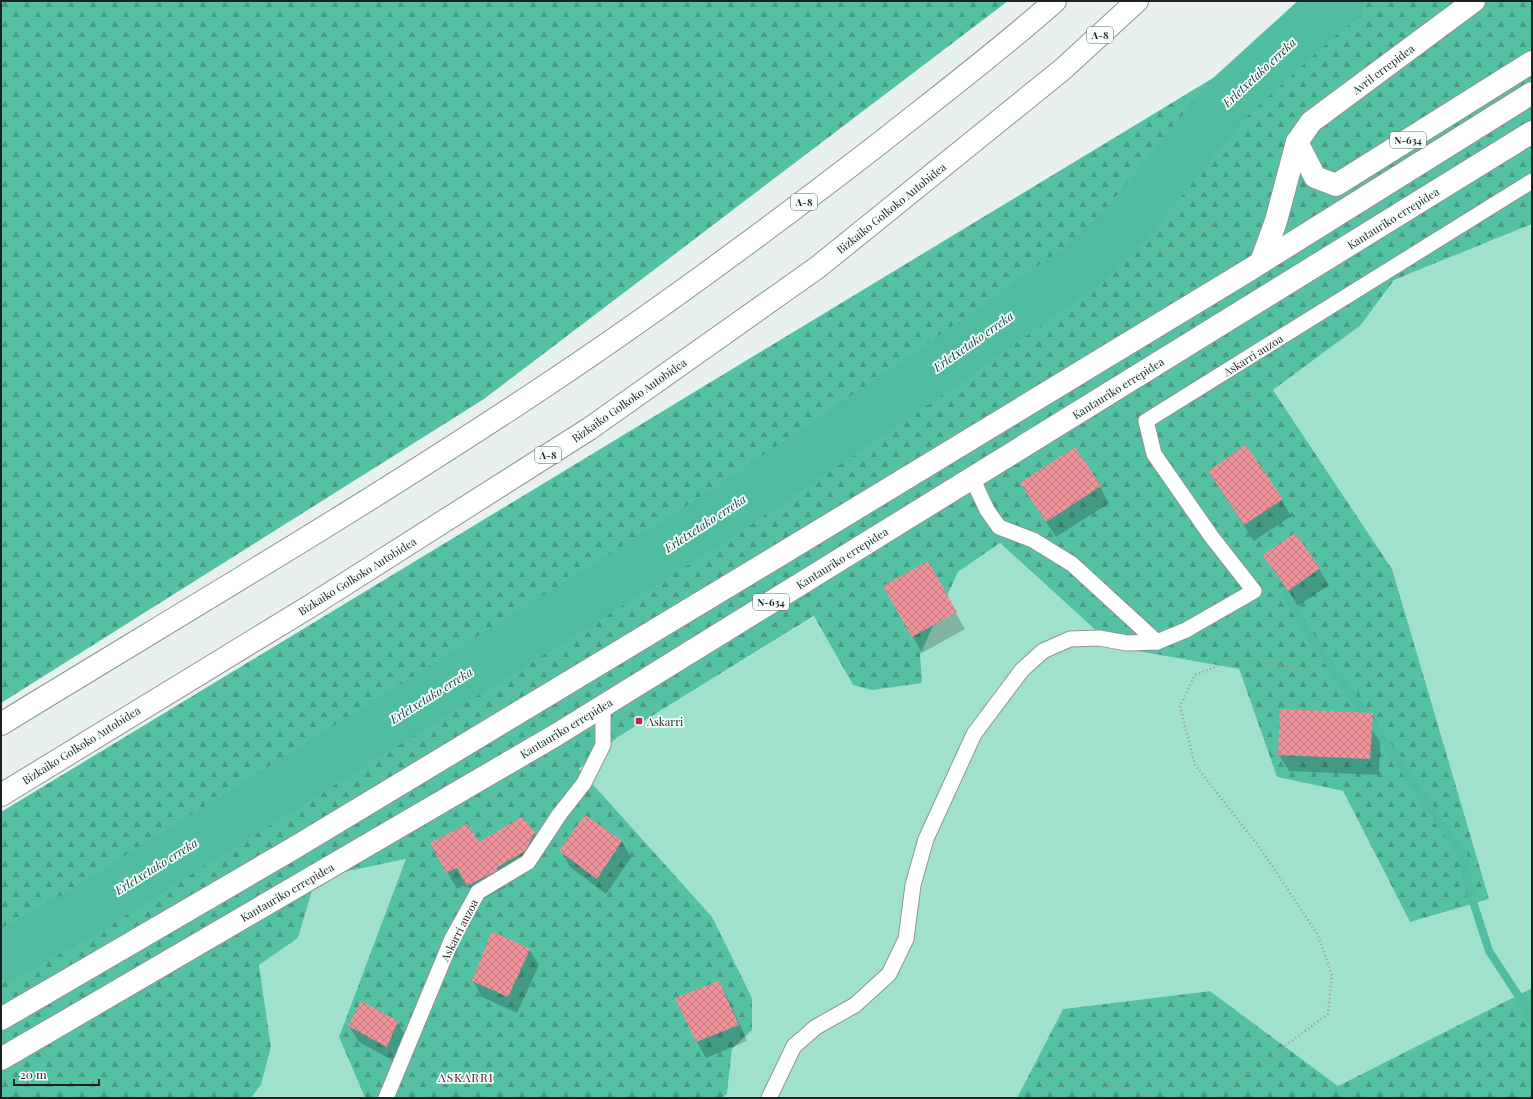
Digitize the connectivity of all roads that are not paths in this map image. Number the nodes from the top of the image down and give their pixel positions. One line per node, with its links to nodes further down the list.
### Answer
1 (1055, 1): 13 (main road, A-8)
2 (1137, 1): 14 (main road, Bizkaiko Golkoko Autobidea / A-8)
3 (1474, 1): 7 (main road, Avril errepidea)
4 (1532, 62): 7 (main road, N-634)
5 (1532, 93): 9 (main road, N-634)
6 (1532, 132): 10 (main road, Kantauriko errepidea / N-634)
7 (1297, 142): 9 (main road, Avril errepidea)
8 (1532, 181): 11 (lane, Askarri auzoa)
9 (1261, 262): 15 (main road, N-634)
10 (972, 478): 11 (lane); 12 (main road, Kantauriko errepidea / N-634)
11 (1157, 642): 18 (lane)
12 (603, 706): 16 (main road, Kantauriko errepidea / N-634); 17 (lane, Askarri auzoa)
13 (1, 724)
14 (1, 795)
15 (1, 1019)
16 (1, 1059)
17 (386, 1098)
18 (769, 1098)

